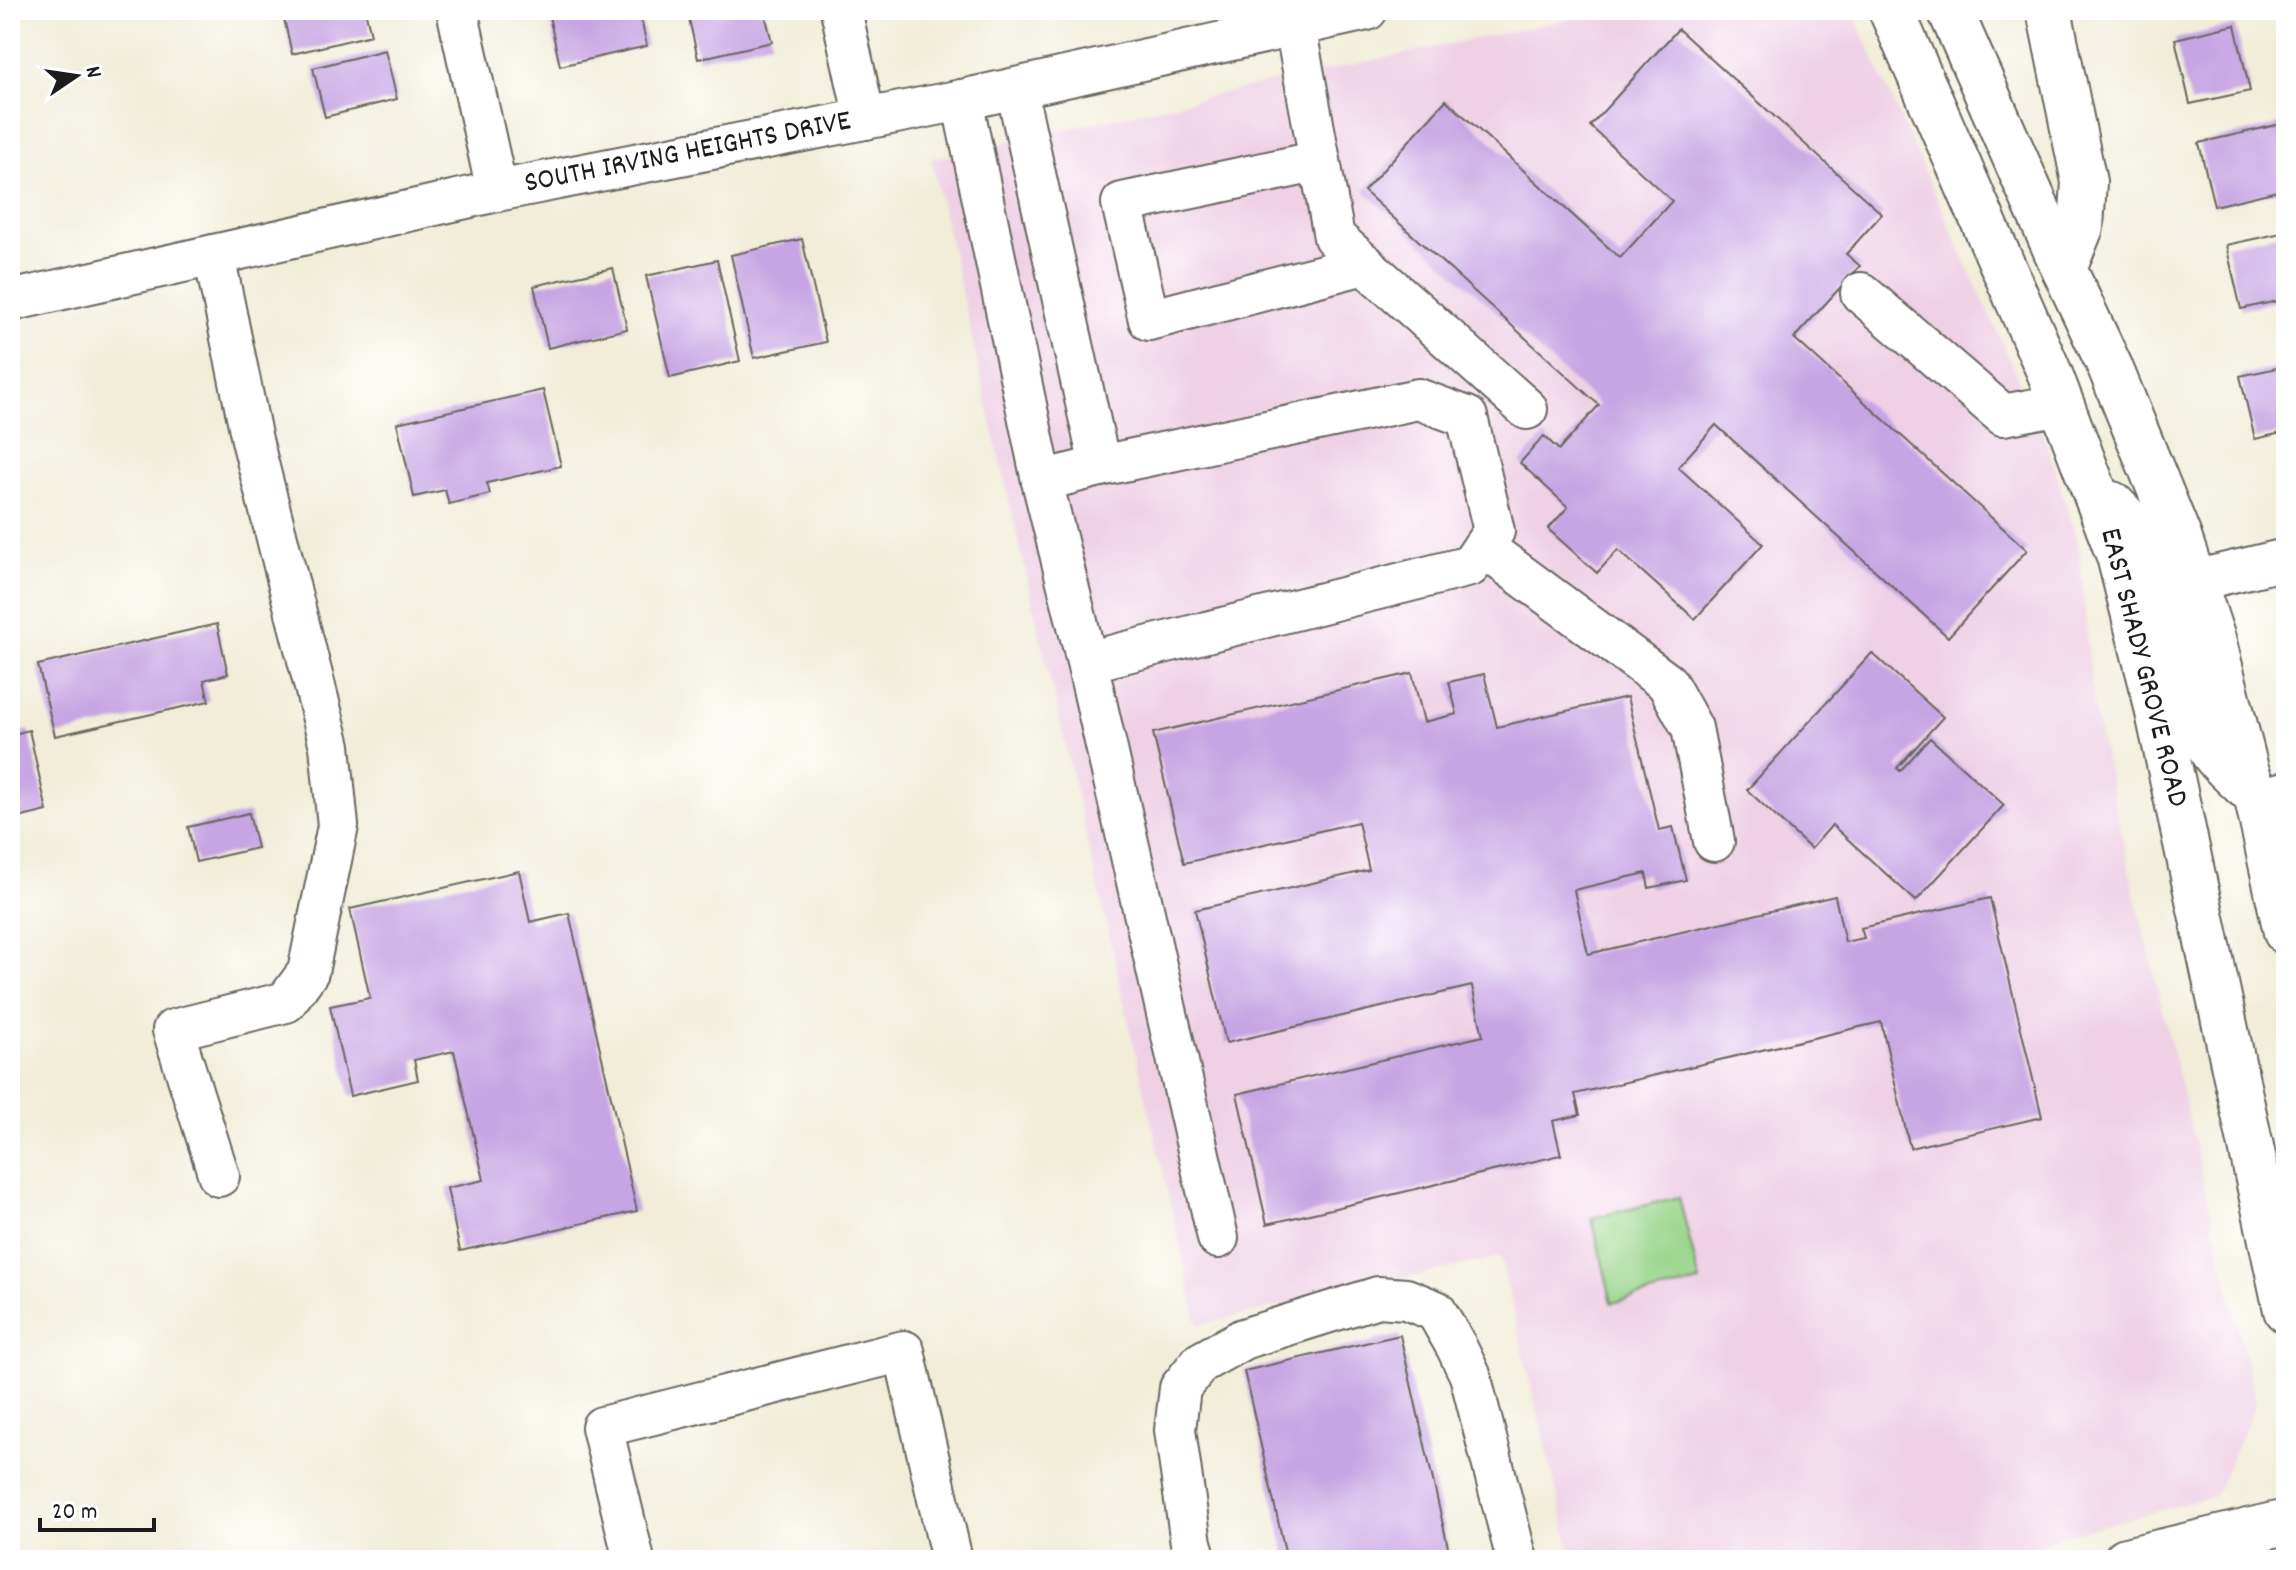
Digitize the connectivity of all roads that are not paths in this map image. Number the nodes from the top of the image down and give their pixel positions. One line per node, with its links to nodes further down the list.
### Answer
1 (457, 10): 12 (street)
2 (841, 10): 10 (street)
3 (1367, 10): 7 (street, SOUTH IRVING HEIGHTS DRIVE)
4 (1891, 10): 18 (main road, EAST SHADY GROVE ROAD)
5 (1950, 10): 15 (main road)
6 (2049, 10): 15 (main road)
7 (1295, 26): 8 (street, SOUTH IRVING HEIGHTS DRIVE); 11 (street)
8 (1016, 88): 9 (street, SOUTH IRVING HEIGHTS DRIVE); 20 (street)
9 (962, 100): 10 (street, SOUTH IRVING HEIGHTS DRIVE); 21 (street)
10 (865, 119): 12 (street, SOUTH IRVING HEIGHTS DRIVE)
11 (1320, 161): 14 (street); 14 (street)
12 (497, 191): 13 (street, SOUTH IRVING HEIGHTS DRIVE)
13 (214, 255): 17 (street, SOUTH IRVING HEIGHTS DRIVE); 30 (street)
14 (1365, 264): 19 (street)
15 (2064, 269): 25 (main road)
16 (1861, 293): 18 (street)
17 (10, 301)
18 (2062, 404): 22 (main road, EAST SHADY GROVE ROAD)
19 (1527, 409)
20 (1100, 466): 21 (street); 23 (street)
21 (1042, 481): 26 (street)
22 (2091, 482): 27 (main road); 32 (main road, EAST SHADY GROVE ROAD)
23 (1483, 547): 26 (street); 28 (street)
24 (2286, 559): 25 (street)
25 (2194, 581): 27 (main road)
26 (1087, 662): 31 (street)
27 (2271, 796): 29 (main road)
28 (1714, 841)
29 (2286, 932)
30 (219, 1176)
31 (1218, 1238)
32 (2286, 1310)
33 (2286, 1522): 38 (main road)
34 (634, 1560): 35 (street)
35 (952, 1560)
36 (1196, 1560): 37 (street)
37 (1517, 1560)
38 (2126, 1560)

